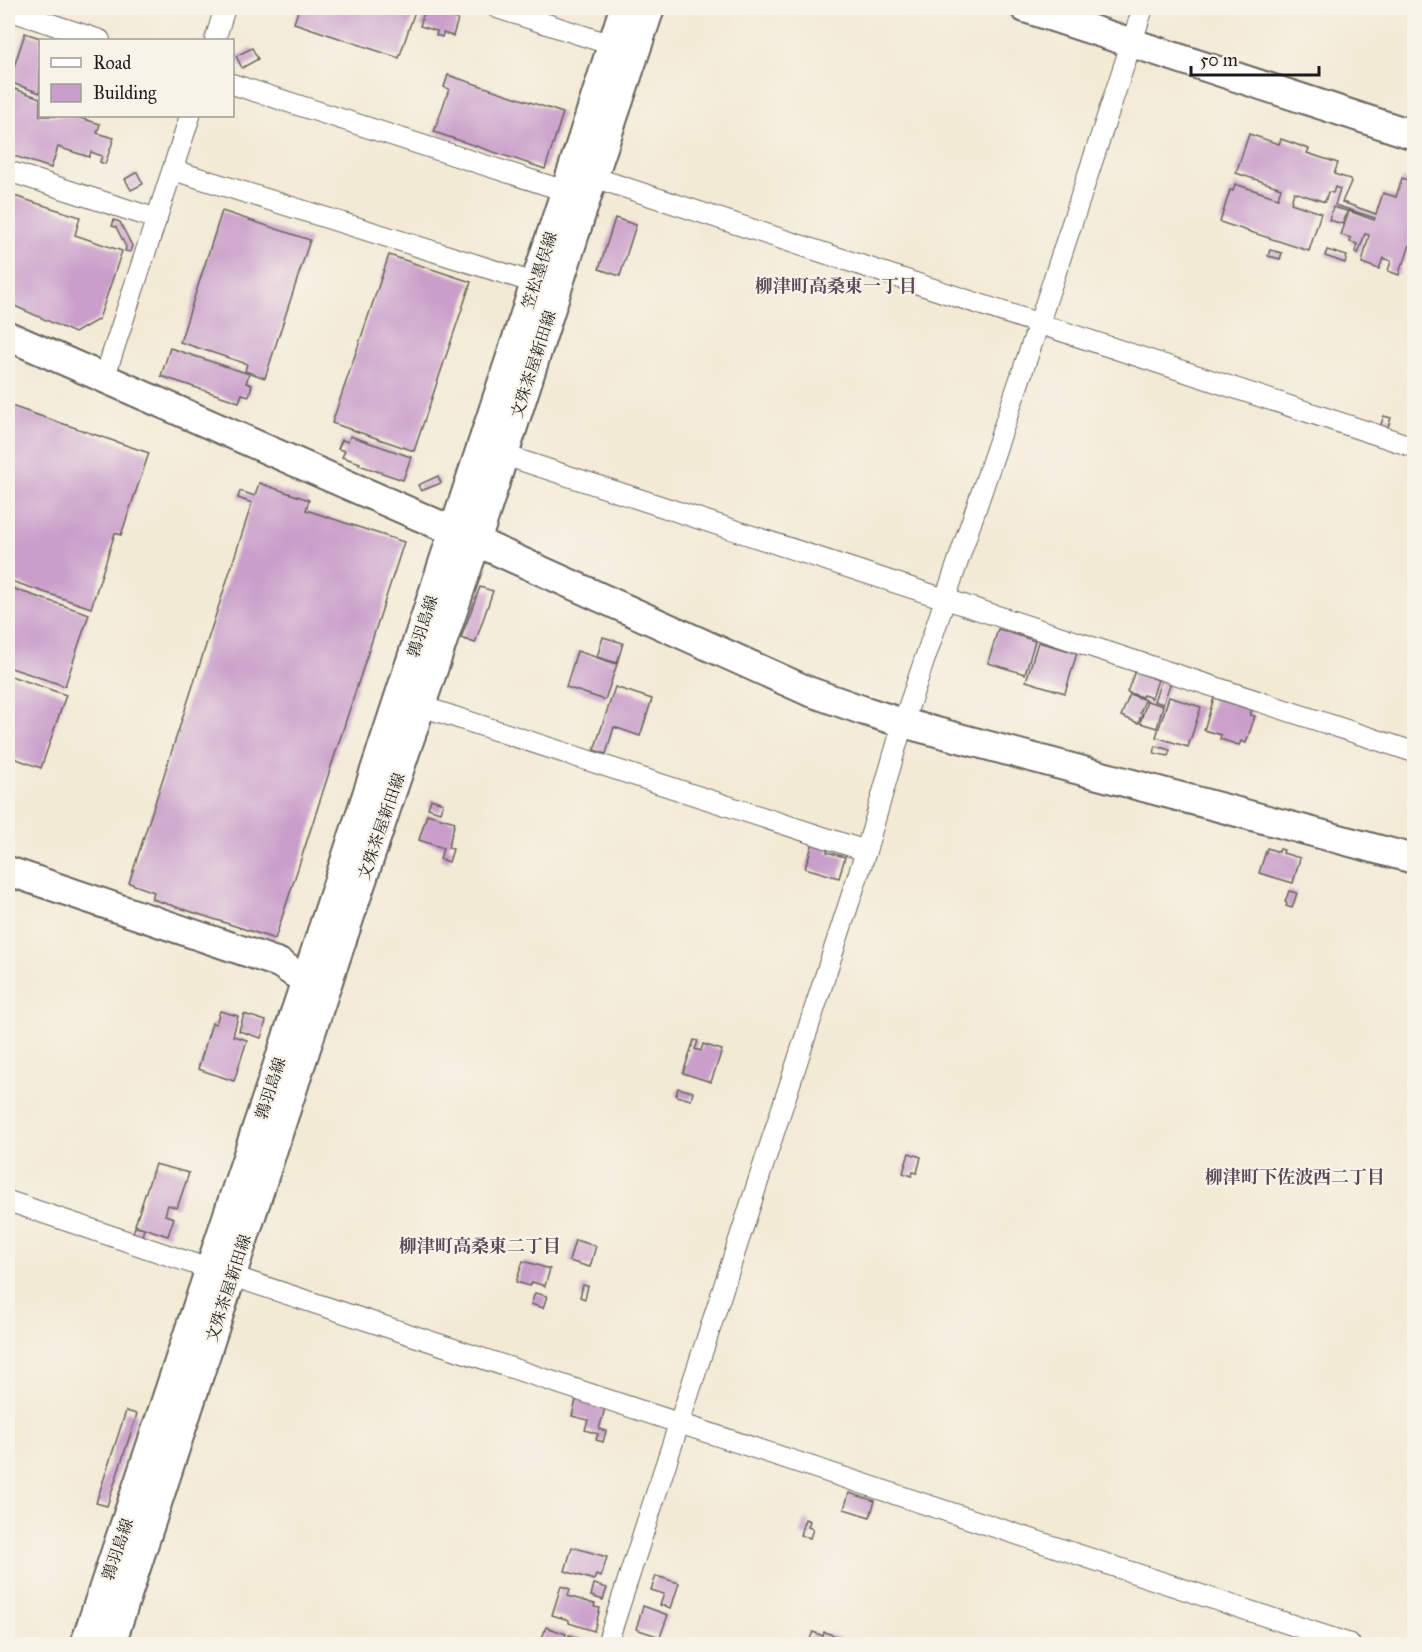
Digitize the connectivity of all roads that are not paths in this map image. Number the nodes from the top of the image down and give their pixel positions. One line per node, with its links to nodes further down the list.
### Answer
1 (225, 8): 9 (street)
2 (497, 8): 11 (street)
3 (624, 8): 11 (main road, 笠松墨俣線)
4 (650, 8): 17 (main road, 文殊茶屋新田線)
5 (1024, 8): 10 (main road)
6 (1143, 8): 10 (street)
7 (8, 10): 8 (street)
8 (97, 39)
9 (214, 39)
10 (1132, 43): 14 (main road); 21 (street)
11 (612, 45): 20 (main road, 笠松墨俣線)
12 (234, 85): 18 (street)
13 (190, 117): 15 (street)
14 (1414, 135)
15 (173, 170): 19 (street); 20 (street)
16 (8, 171): 19 (street)
17 (593, 177): 21 (street); 25 (main road, 文殊茶屋新田線)
18 (556, 188)
19 (157, 219): 23 (street)
20 (535, 283): 26 (main road, 笠松墨俣線)
21 (1039, 323): 24 (street); 27 (street)
22 (8, 336): 23 (main road)
23 (104, 379): 26 (main road)
24 (1414, 447)
25 (504, 455): 26 (main road, 文殊茶屋新田線); 27 (street)
26 (464, 536): 28 (main road, 文殊茶屋新田線); 29 (main road); 34 (main road, 鶉羽島線)
27 (945, 599): 29 (street); 30 (street)
28 (421, 706): 31 (street); 34 (main road, 文殊茶屋新田線)
29 (903, 723): 31 (street); 32 (main road)
30 (1414, 752)
31 (866, 851): 37 (street)
32 (1414, 858)
33 (8, 871): 34 (main road)
34 (315, 987): 36 (main road, 文殊茶屋新田線)
35 (8, 1201): 36 (street)
36 (221, 1273): 37 (street); 38 (main road, 鶉羽島線); 39 (main road, 文殊茶屋新田線)
37 (679, 1423): 40 (street); 41 (street)
38 (85, 1644)
39 (111, 1644)
40 (608, 1644)
41 (1350, 1644)

